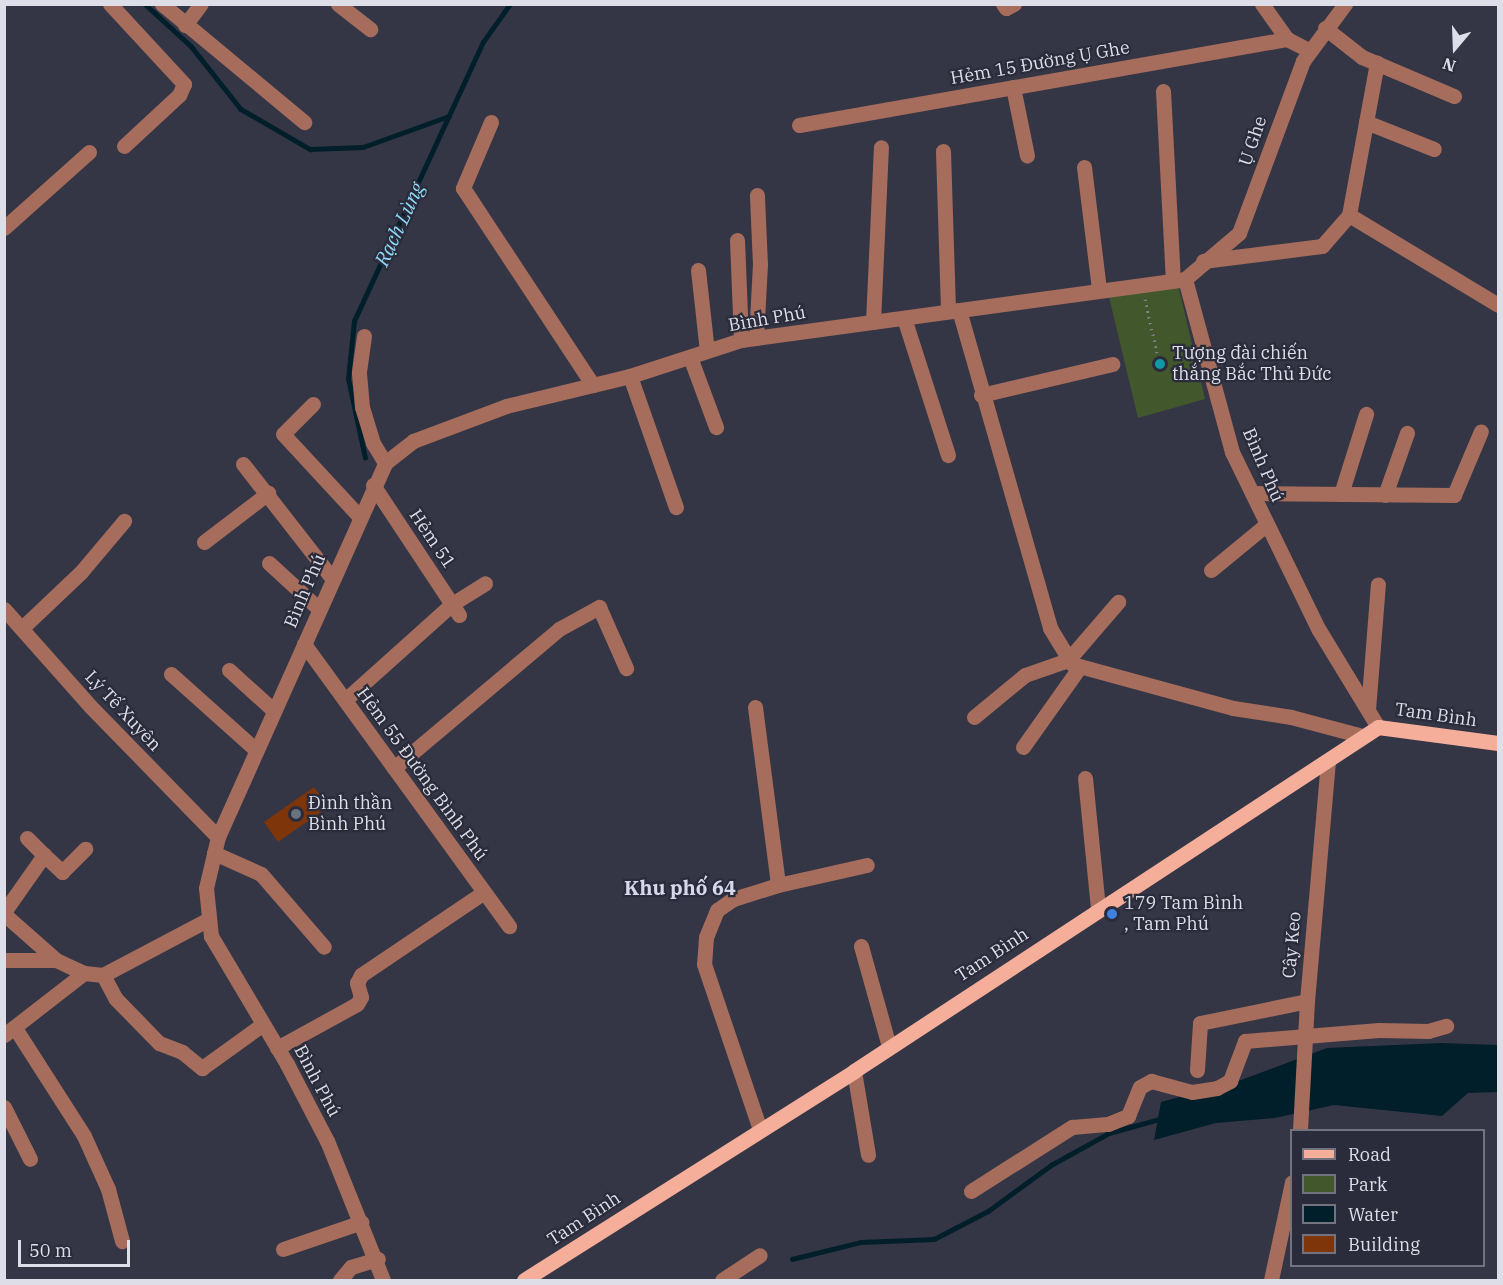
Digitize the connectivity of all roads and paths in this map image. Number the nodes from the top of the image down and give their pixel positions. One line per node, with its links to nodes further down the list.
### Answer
1 (110, 4): 22 (street)
2 (162, 4): 9 (street)
3 (201, 4): 9 (street)
4 (1003, 4): 5 (street)
5 (1014, 4)
6 (1262, 4): 12 (street)
7 (1345, 4): 10 (street, Ụ Ghe)
8 (340, 5): 11 (street)
9 (185, 25): 18 (street)
10 (1325, 28): 13 (street, Ụ Ghe); 14 (street)
11 (370, 29)
12 (1287, 39): 13 (street); 15 (street, Hẻm 15 Đường Ụ Ghe)
13 (1309, 50): 33 (street, Ụ Ghe)
14 (1377, 63): 17 (street); 20 (street)
15 (1013, 87): 21 (street, Hẻm 15 Đường Ụ Ghe); 27 (street)
16 (1163, 91): 35 (street)
17 (1454, 96)
18 (304, 122)
19 (491, 122): 49 (street)
20 (1366, 123): 24 (street); 30 (street)
21 (800, 125)
22 (124, 146)
23 (881, 147): 41 (street)
24 (1434, 149)
25 (943, 151): 39 (street)
26 (89, 152): 31 (street)
27 (1028, 156)
28 (1084, 167): 37 (street)
29 (757, 195): 43 (street)
30 (1349, 215): 33 (street); 38 (street)
31 (4, 228)
32 (737, 240): 43 (street)
33 (1203, 261): 35 (street, Ụ Ghe)
34 (698, 270): 44 (street)
35 (1179, 279): 36 (street, Bình Phú); 61 (street, Bình Phú)
36 (1141, 284): 37 (street, Bình Phú); 45 (path)
37 (1099, 290): 39 (street, Bình Phú)
38 (1498, 305)
39 (953, 310): 40 (street, Bình Phú); 50 (street)
40 (904, 318): 41 (street, Bình Phú); 56 (street)
41 (873, 322): 43 (street, Bình Phú)
42 (364, 336): 57 (street)
43 (749, 339): 44 (street, Bình Phú)
44 (707, 351): 46 (street, Bình Phú)
45 (1157, 352)
46 (690, 357): 48 (street, Bình Phú); 53 (street)
47 (1112, 364): 50 (street)
48 (630, 376): 49 (street, Bình Phú); 64 (street)
49 (593, 385): 57 (street, Bình Phú)
50 (981, 394): 80 (street)
51 (313, 404): 65 (street)
52 (1366, 414): 62 (street)
53 (716, 427)
54 (1481, 431): 63 (street)
55 (1407, 433): 63 (street)
56 (948, 455)
57 (385, 463): 59 (street, Bình Phú)
58 (243, 464): 60 (street)
59 (372, 485): 65 (street, Bình Phú); 77 (street, Hẻm 51)
60 (268, 492): 68 (street); 71 (street)
61 (1252, 493): 62 (street); 67 (street, Bình Phú)
62 (1341, 494): 63 (street)
63 (1384, 495)
64 (676, 507)
65 (359, 516): 71 (street, Bình Phú)
66 (124, 521): 78 (street)
67 (1267, 524): 70 (street); 87 (street, Bình Phú)
68 (204, 542)
69 (269, 563): 76 (street)
70 (1211, 570)
71 (332, 578): 76 (street, Bình Phú)
72 (485, 583): 77 (street)
73 (1378, 584): 87 (street)
74 (1118, 602): 80 (street)
75 (4, 609): 78 (street, Lý Tế Xuyên)
76 (319, 609): 79 (street, Bình Phú)
77 (455, 610): 84 (street)
78 (22, 628): 97 (street, Lý Tế Xuyên)
79 (304, 644): 84 (street, Hẻm 55 Đường Bình Phú); 86 (street, Bình Phú)
80 (1074, 664): 88 (street); 90 (street); 92 (street)
81 (627, 668): 95 (street)
82 (229, 670): 86 (street)
83 (171, 674): 93 (street)
84 (345, 700): 95 (street, Hẻm 55 Đường Bình Phú)
85 (755, 707): 103 (street)
86 (272, 709): 93 (street, Bình Phú)
87 (1368, 710): 89 (street, Bình Phú)
88 (974, 717)
89 (1378, 727): 90 (main road, Tam Bình); 91 (main road, Tam Bình)
90 (1363, 736): 94 (main road, Tam Bình)
91 (1498, 743)
92 (1023, 747)
93 (256, 750): 97 (street, Bình Phú)
94 (1328, 763): 105 (main road, Tam Bình); 115 (street, Cây Keo)
95 (394, 768): 104 (street, Hẻm 55 Đường Bình Phú)
96 (1085, 778): 105 (street)
97 (218, 837): 100 (street, Bình Phú)
98 (27, 838): 101 (street)
99 (85, 849): 101 (street)
100 (214, 853): 107 (street, Bình Phú); 110 (street)
101 (44, 855): 106 (street)
102 (867, 865): 103 (street)
103 (778, 885): 125 (street)
104 (484, 892): 108 (street, Hẻm 55 Đường Bình Phú); 121 (street)
105 (1098, 909): 120 (main road, Tam Bình)
106 (4, 913): 112 (street)
107 (207, 920): 114 (street); 116 (street, Bình Phú)
108 (509, 926)
109 (861, 946): 120 (street)
110 (324, 947)
111 (4, 960): 112 (street)
112 (56, 960): 113 (street)
113 (84, 973): 114 (street); 118 (street)
114 (103, 975): 116 (street)
115 (1307, 1001): 119 (street, Cây Keo); 122 (street)
116 (263, 1024): 121 (street, Bình Phú)
117 (1446, 1026): 119 (street)
118 (10, 1031): 132 (street)
119 (1306, 1034): 126 (street, Cây Keo); 129 (street)
120 (889, 1046): 123 (main road, Tam Bình)
121 (278, 1048): 131 (street, Bình Phú)
122 (1197, 1070)
123 (854, 1071): 125 (main road, Tam Bình); 127 (street)
124 (4, 1107): 128 (street)
125 (760, 1129): 136 (main road, Tam Bình)
126 (1300, 1129)
127 (868, 1155)
128 (30, 1159)
129 (971, 1191)
130 (1290, 1191): 140 (street)
131 (362, 1222): 133 (street); 135 (street, Bình Phú)
132 (122, 1242)
133 (283, 1249)
134 (760, 1256): 139 (street)
135 (378, 1259): 137 (street); 138 (street, Bình Phú)
136 (529, 1279)
137 (340, 1281)
138 (383, 1281)
139 (722, 1281)
140 (1271, 1281)

